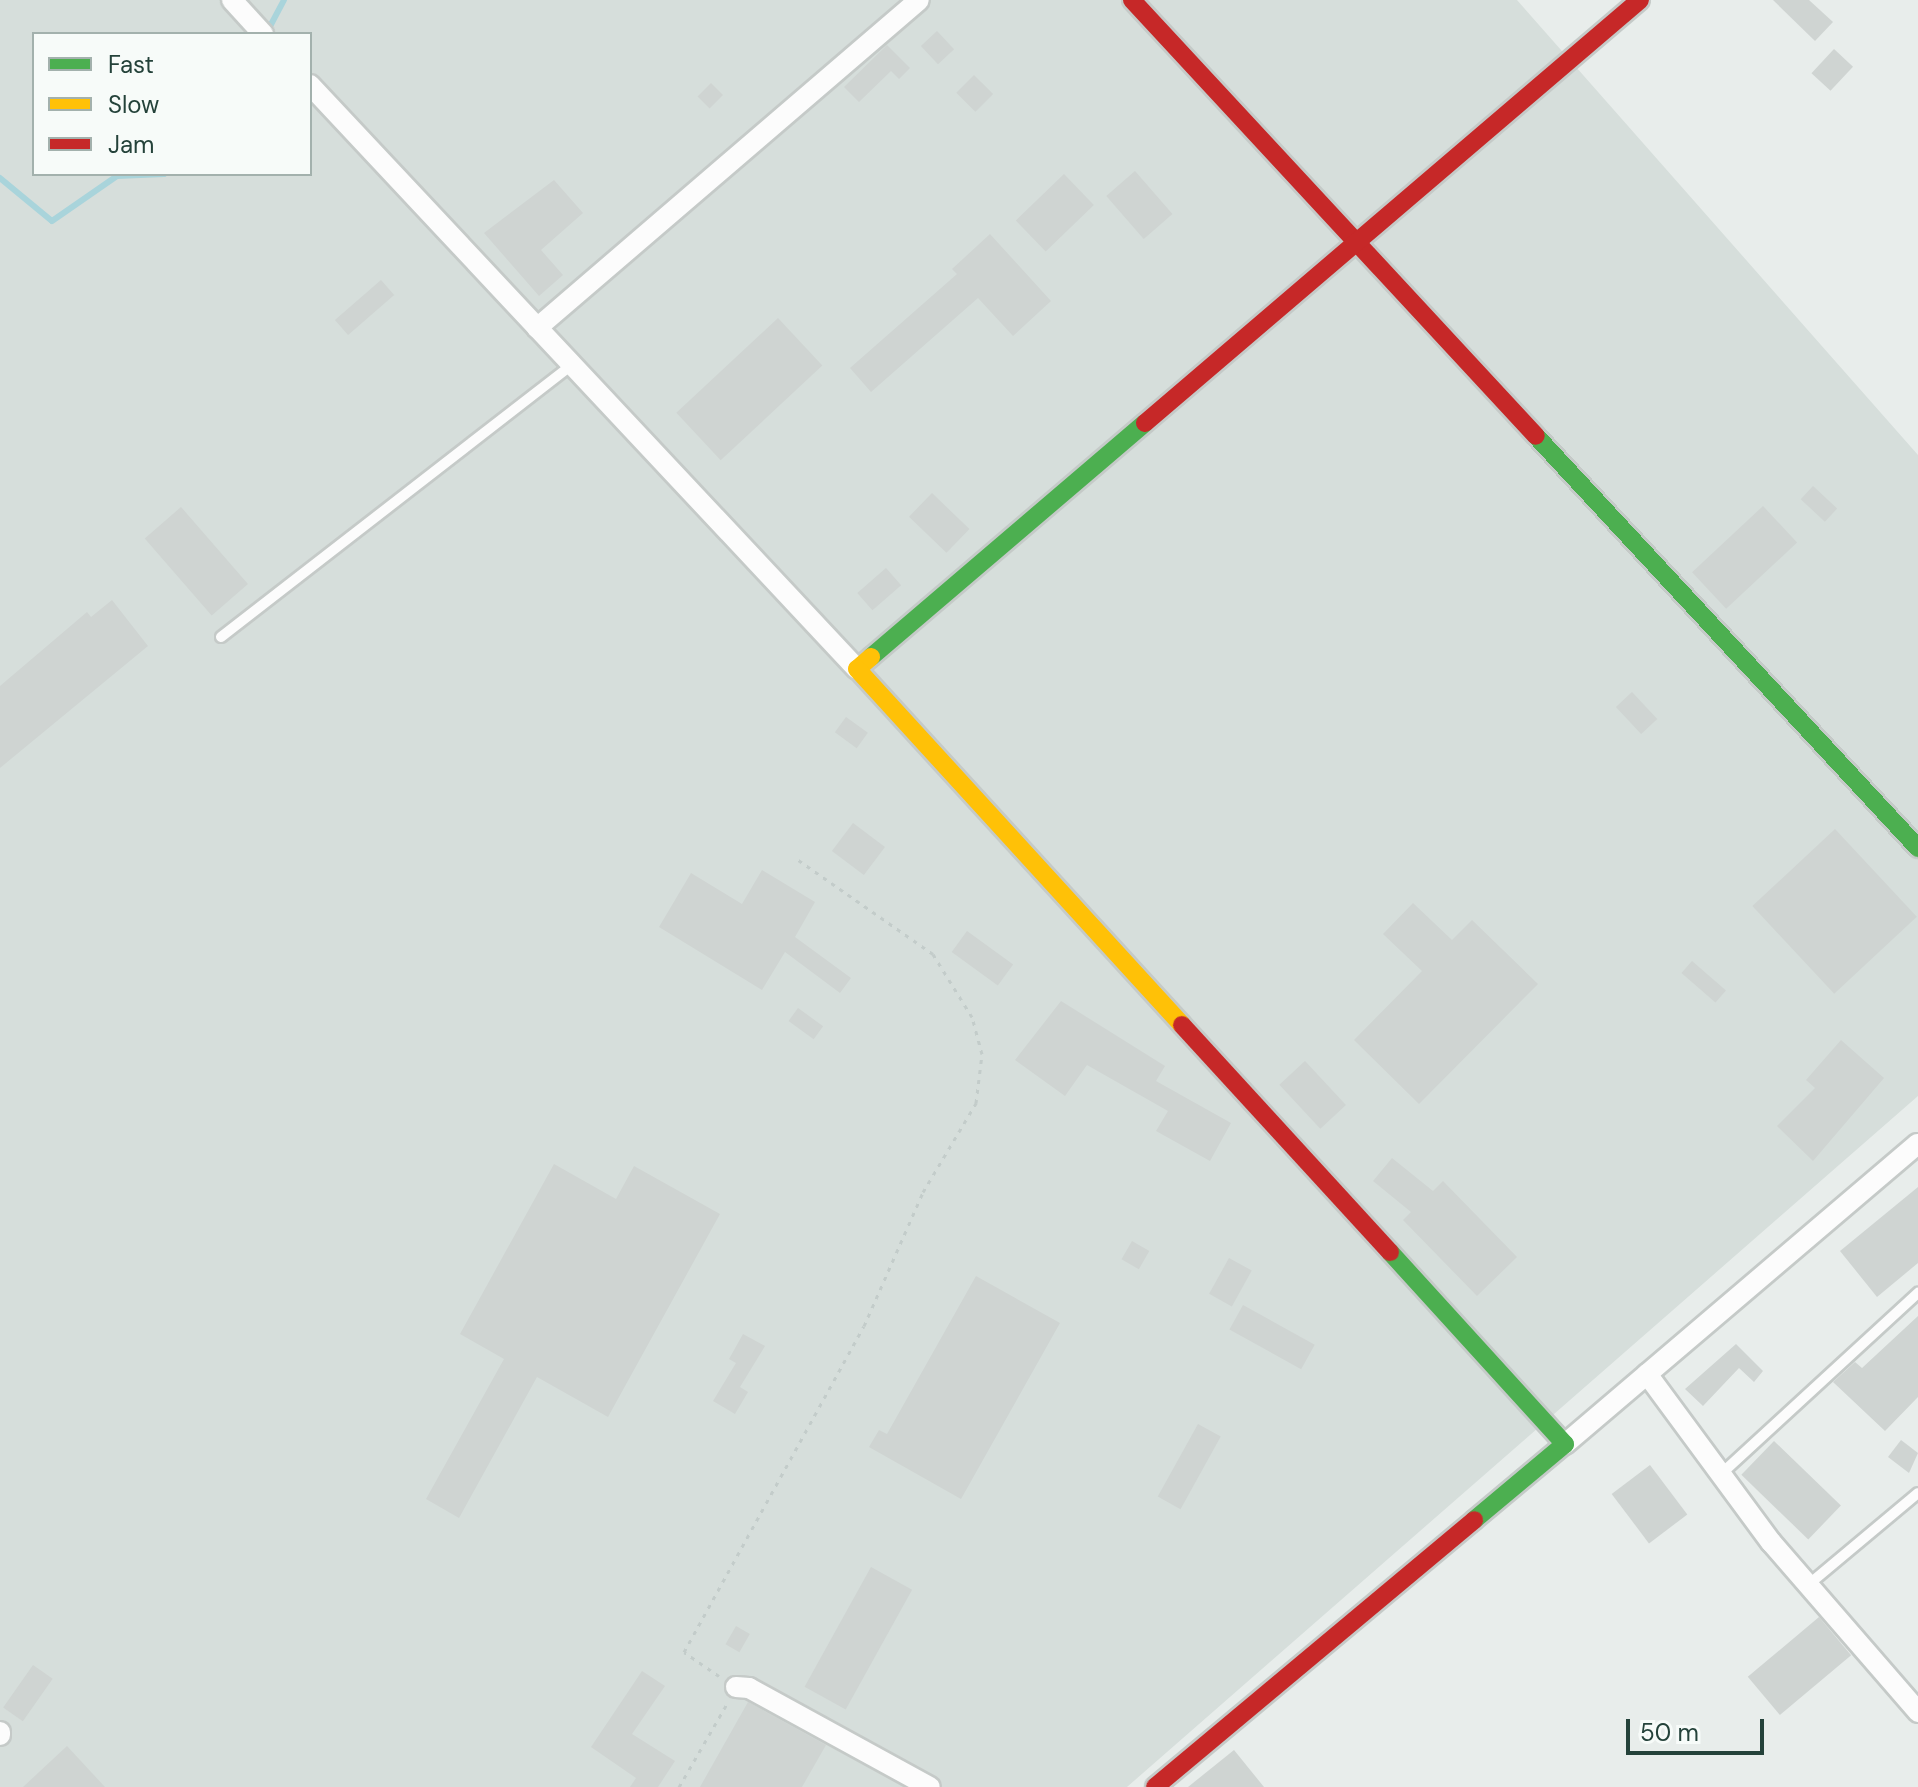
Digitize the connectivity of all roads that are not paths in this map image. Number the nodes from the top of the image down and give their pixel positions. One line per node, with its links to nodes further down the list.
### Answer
1 (232, 0): 5 (street)
2 (919, 0): 8 (street)
3 (1132, 0): 7 (street)
4 (1640, 0): 7 (street)
5 (261, 32)
6 (312, 87): 8 (street)
7 (1359, 240): 11 (street); 12 (street)
8 (537, 328): 9 (street)
9 (572, 365): 10 (lane); 11 (street)
10 (221, 637)
11 (857, 669): 16 (street)
12 (1918, 848)
13 (1918, 1144): 15 (street)
14 (1918, 1293): 17 (lane)
15 (1647, 1374): 16 (street); 17 (street)
16 (1565, 1444): 23 (street)
17 (1721, 1474): 19 (street)
18 (1918, 1493): 19 (lane)
19 (1808, 1585): 21 (street)
20 (736, 1687): 22 (street)
21 (1918, 1712)
22 (930, 1787)
23 (1155, 1787)

